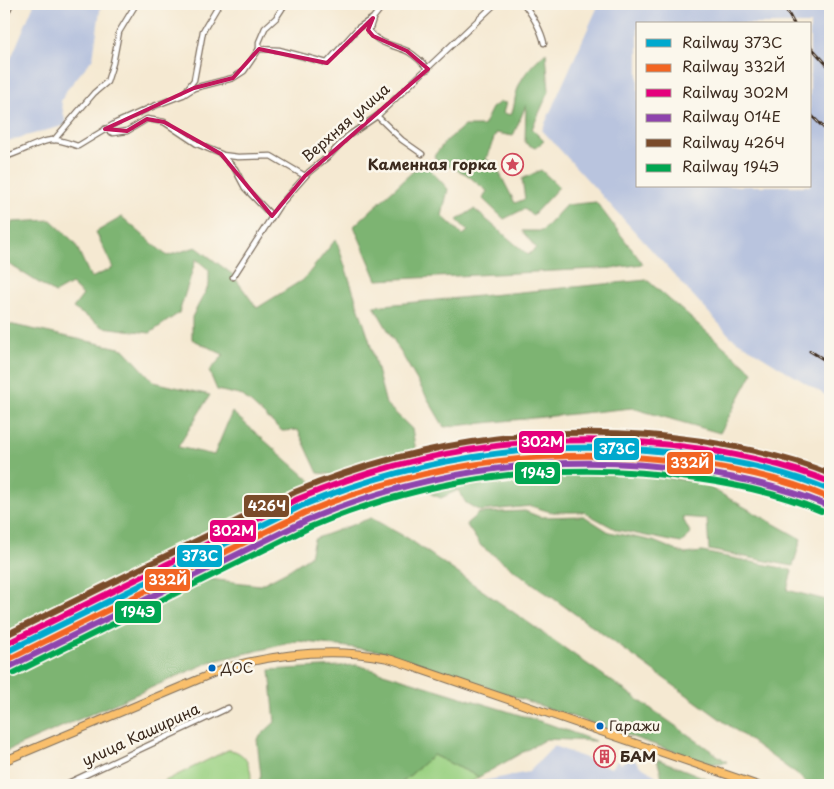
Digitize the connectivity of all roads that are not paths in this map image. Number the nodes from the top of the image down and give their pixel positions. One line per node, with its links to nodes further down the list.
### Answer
1 (10, 4): 8 (street)
2 (136, 4): 16 (street)
3 (219, 4): 13 (street)
4 (285, 4): 11 (street)
5 (384, 4): 9 (street)
6 (495, 4): 12 (street, Верхняя улица)
7 (524, 4): 10 (street)
8 (4, 16)
9 (373, 18): 11 (street); 12 (street)
10 (544, 43)
11 (259, 49): 13 (street)
12 (428, 69): 14 (street, Верхняя улица)
13 (183, 95): 15 (street)
14 (377, 116): 18 (street); 20 (street, Верхняя улица)
15 (105, 129): 16 (street); 17 (street)
16 (54, 140): 19 (street)
17 (221, 154): 20 (street); 21 (street)
18 (422, 154)
19 (4, 157)
20 (305, 176): 21 (street, Верхняя улица)
21 (272, 216): 22 (street, Верхняя улица)
22 (233, 277)
23 (228, 708): 25 (street, улица Каширина)
24 (4, 761): 26 (main road)
25 (64, 785)
26 (757, 785)

